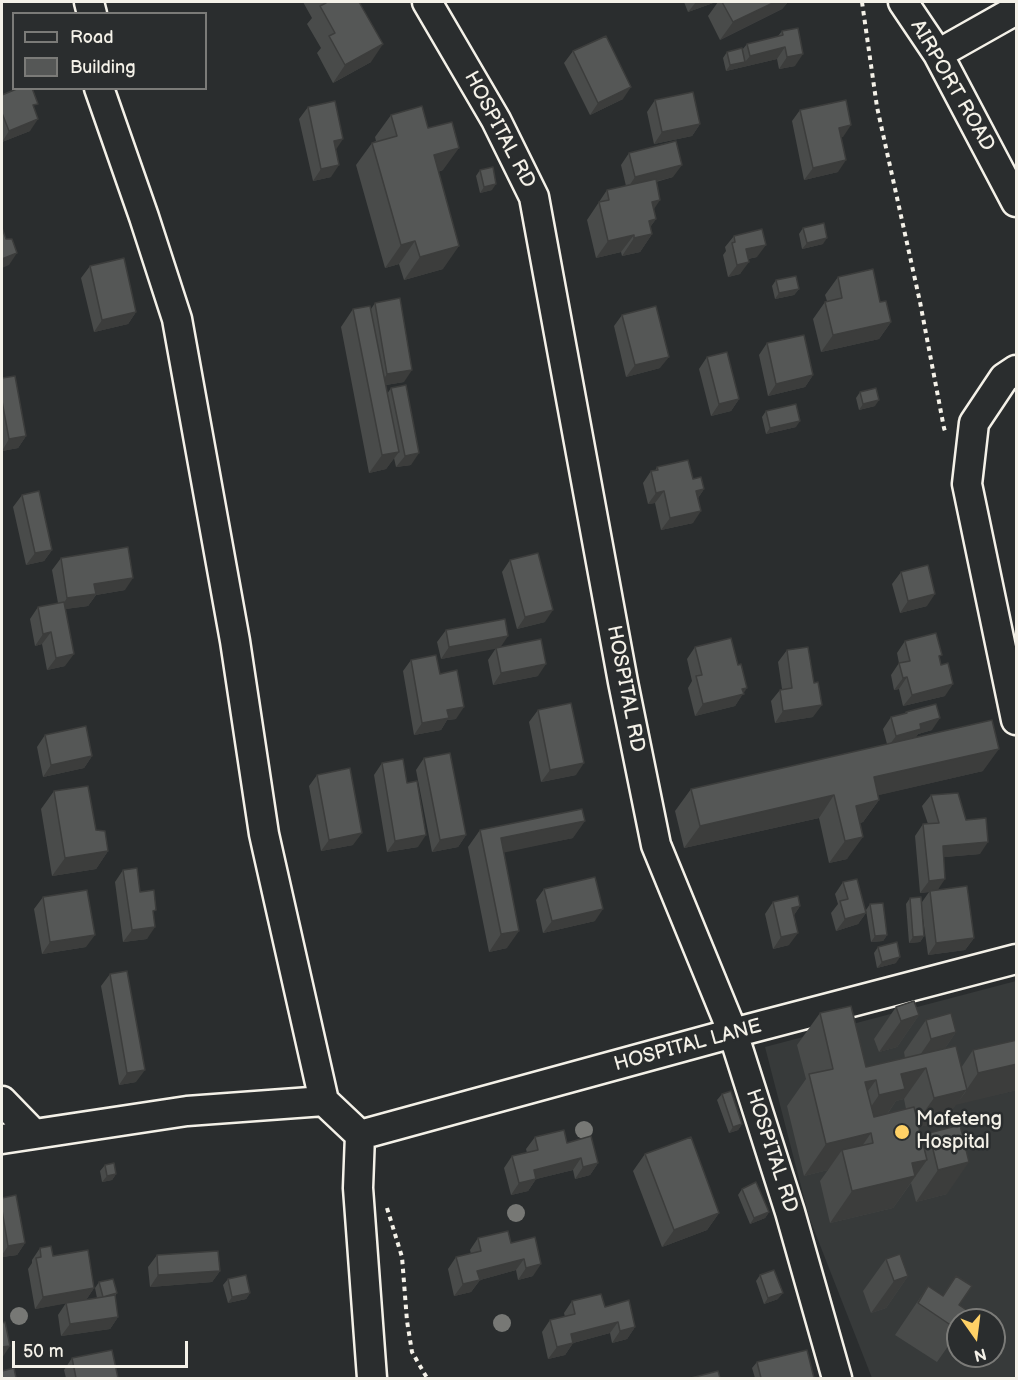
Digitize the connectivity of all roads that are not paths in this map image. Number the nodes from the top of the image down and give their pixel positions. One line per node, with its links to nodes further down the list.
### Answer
1 (427, 2): 10 (street, HOSPITAL RD)
2 (903, 2): 4 (street, AIRPORT ROAD)
3 (1017, 10): 4 (street)
4 (938, 54): 6 (street, AIRPORT ROAD)
5 (100, 90): 12 (street)
6 (1017, 202)
7 (1017, 370): 8 (street)
8 (1017, 720)
9 (1017, 959): 10 (street, HOSPITAL LANE)
10 (733, 1033): 14 (street, HOSPITAL LANE); 17 (street, HOSPITAL RD)
11 (2, 1101): 13 (street)
12 (324, 1101): 13 (street); 14 (street)
13 (34, 1134): 15 (street)
14 (360, 1135): 16 (street)
15 (2, 1139)
16 (372, 1378)
17 (837, 1378)

